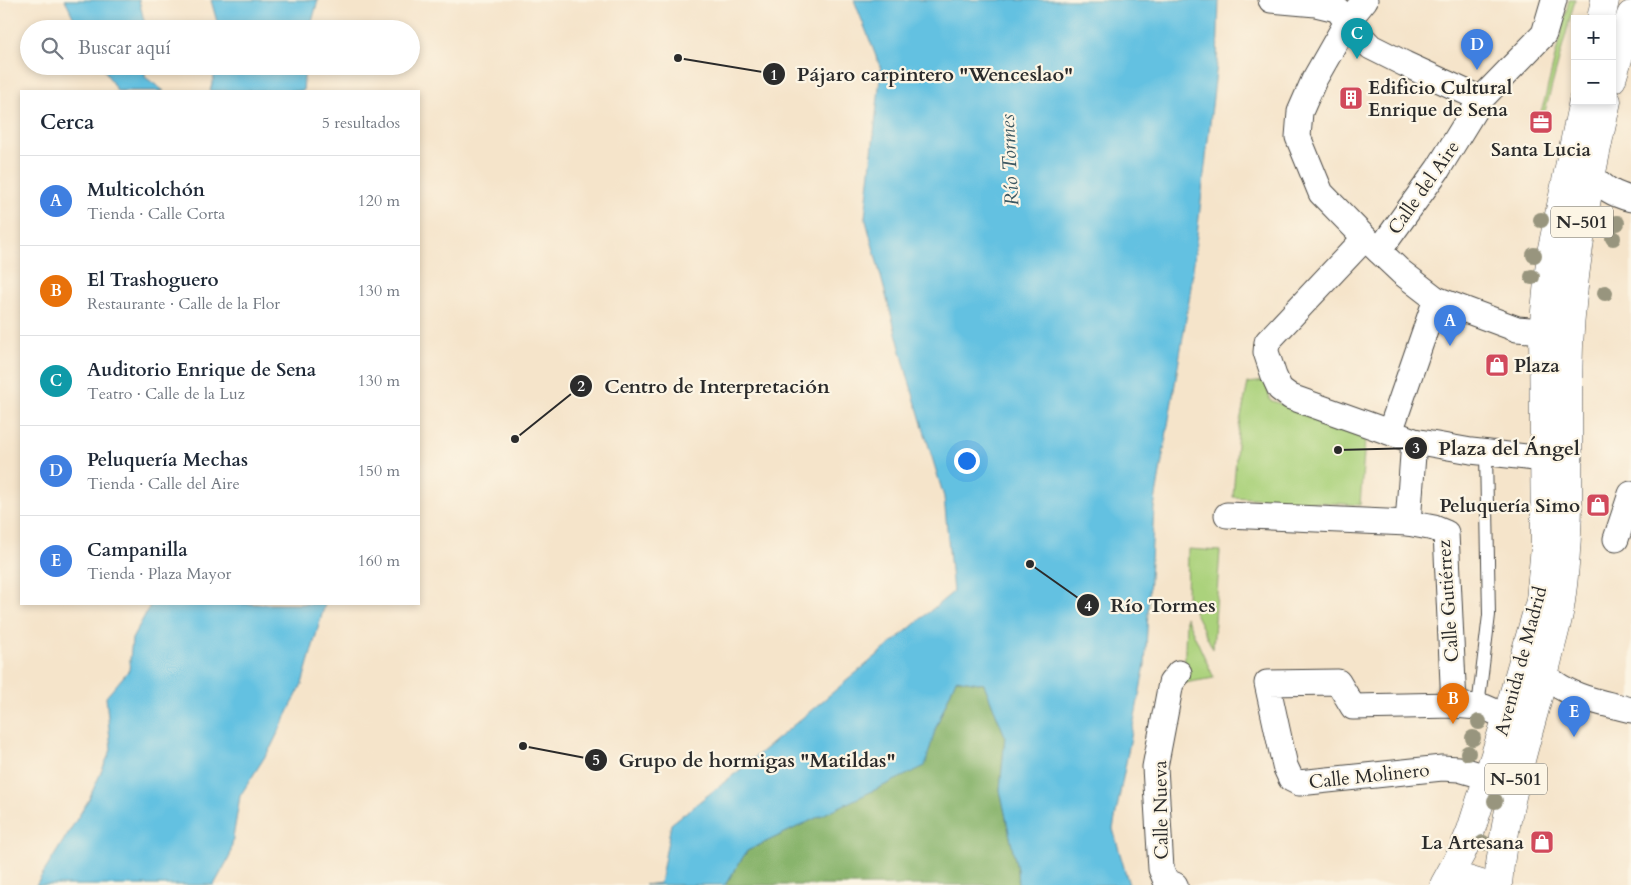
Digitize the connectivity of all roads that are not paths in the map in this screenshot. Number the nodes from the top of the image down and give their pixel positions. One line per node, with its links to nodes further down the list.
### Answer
1 (1271, 0): 7 (street)
2 (1365, 0): 7 (street)
3 (1605, 0): 5 (highway)
4 (1552, 1): 9 (street, Calle del Aire)
5 (1602, 15)
6 (1631, 15): 8 (highway)
7 (1346, 22): 9 (street); 14 (street)
8 (1620, 69)
9 (1481, 99): 14 (street, Calle del Aire)
10 (1582, 105): 16 (highway, Avenida de Madrid / N-501)
11 (1606, 105): 12 (highway, Avenida de Madrid / N-501)
12 (1591, 174): 13 (street); 26 (highway, Avenida de Madrid / N-501)
13 (1631, 198)
14 (1372, 245): 15 (street); 17 (street, Calle del Aire)
15 (1436, 299): 16 (street); 17 (street)
16 (1543, 331): 20 (highway, Avenida de Madrid / N-501)
17 (1390, 432): 18 (street)
18 (1414, 441): 19 (street); 23 (street)
19 (1486, 453): 20 (street); 27 (lane)
20 (1544, 459): 29 (highway, Avenida de Madrid / N-501)
21 (1631, 494): 24 (street)
22 (1227, 515): 23 (street)
23 (1408, 523): 27 (street, Calle Gutiérrez)
24 (1616, 539)
25 (1179, 673): 31 (street, Calle Nueva)
26 (1544, 675): 28 (street); 35 (highway, Avenida de Madrid / N-501)
27 (1466, 706): 29 (street); 30 (street, Calle Molinero)
28 (1631, 710)
29 (1507, 716): 30 (highway, Avenida de Madrid / N-501)
30 (1487, 777): 32 (highway, Avenida de Madrid / N-501)
31 (1175, 885)
32 (1444, 885)
33 (1451, 885): 34 (highway)
34 (1484, 885)
35 (1498, 885)

